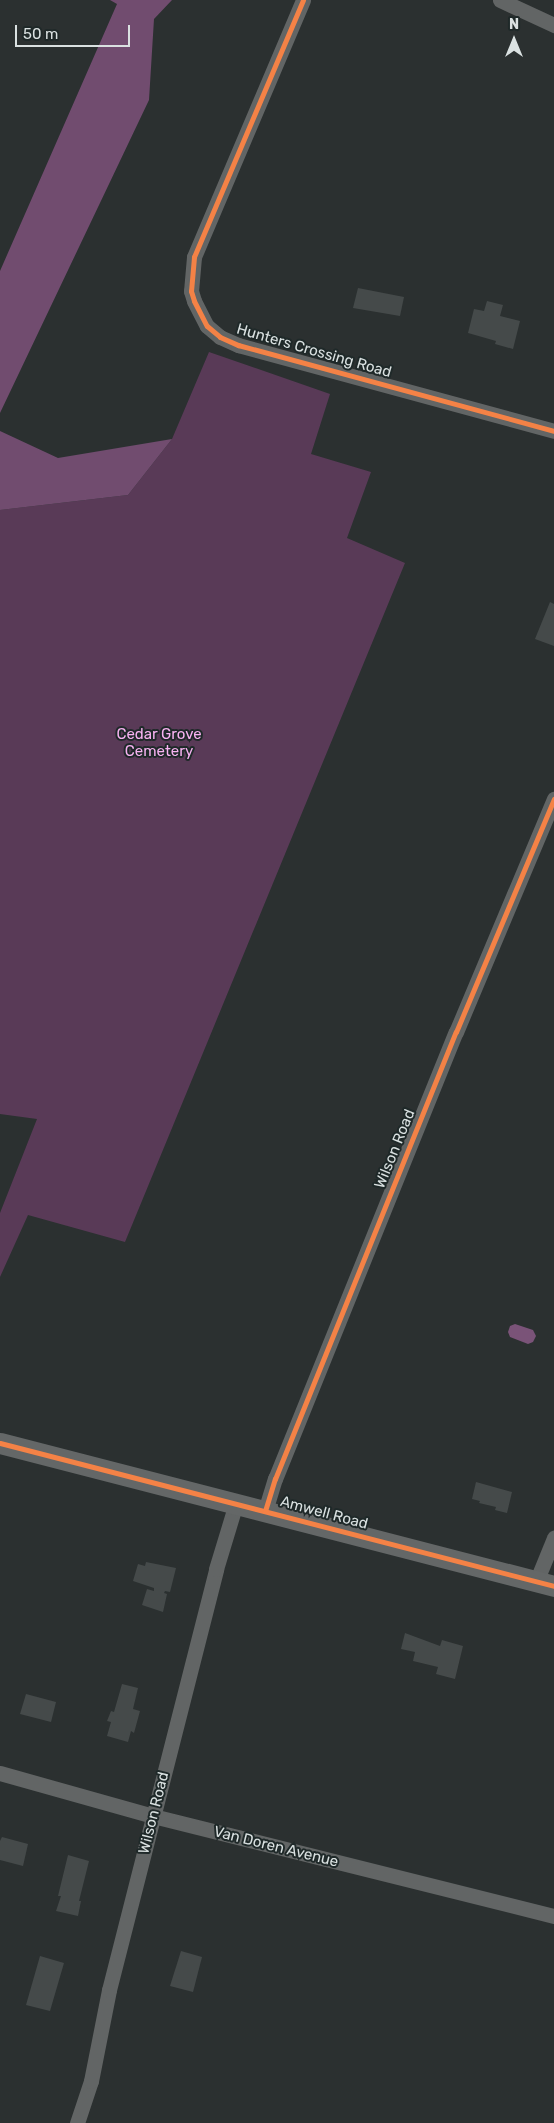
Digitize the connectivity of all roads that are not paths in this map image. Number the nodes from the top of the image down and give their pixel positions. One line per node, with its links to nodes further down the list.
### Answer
1 (303, 0): 4 (street, Hunters Crossing Road)
2 (500, 0): 3 (street)
3 (554, 25)
4 (554, 431)
5 (554, 799): 6 (street, Wilson Road)
6 (550, 822): 9 (street, Wilson Road)
7 (0, 1443): 8 (main road, Amwell Road)
8 (236, 1503): 9 (main road, Amwell Road); 13 (street, Wilson Road)
9 (266, 1510): 11 (main road, Amwell Road)
10 (554, 1538): 11 (street)
11 (545, 1584)
12 (0, 1773): 13 (street, Van Doren Avenue)
13 (153, 1816): 14 (street, Van Doren Avenue); 15 (street, Wilson Road)
14 (554, 1916)
15 (76, 2123)

